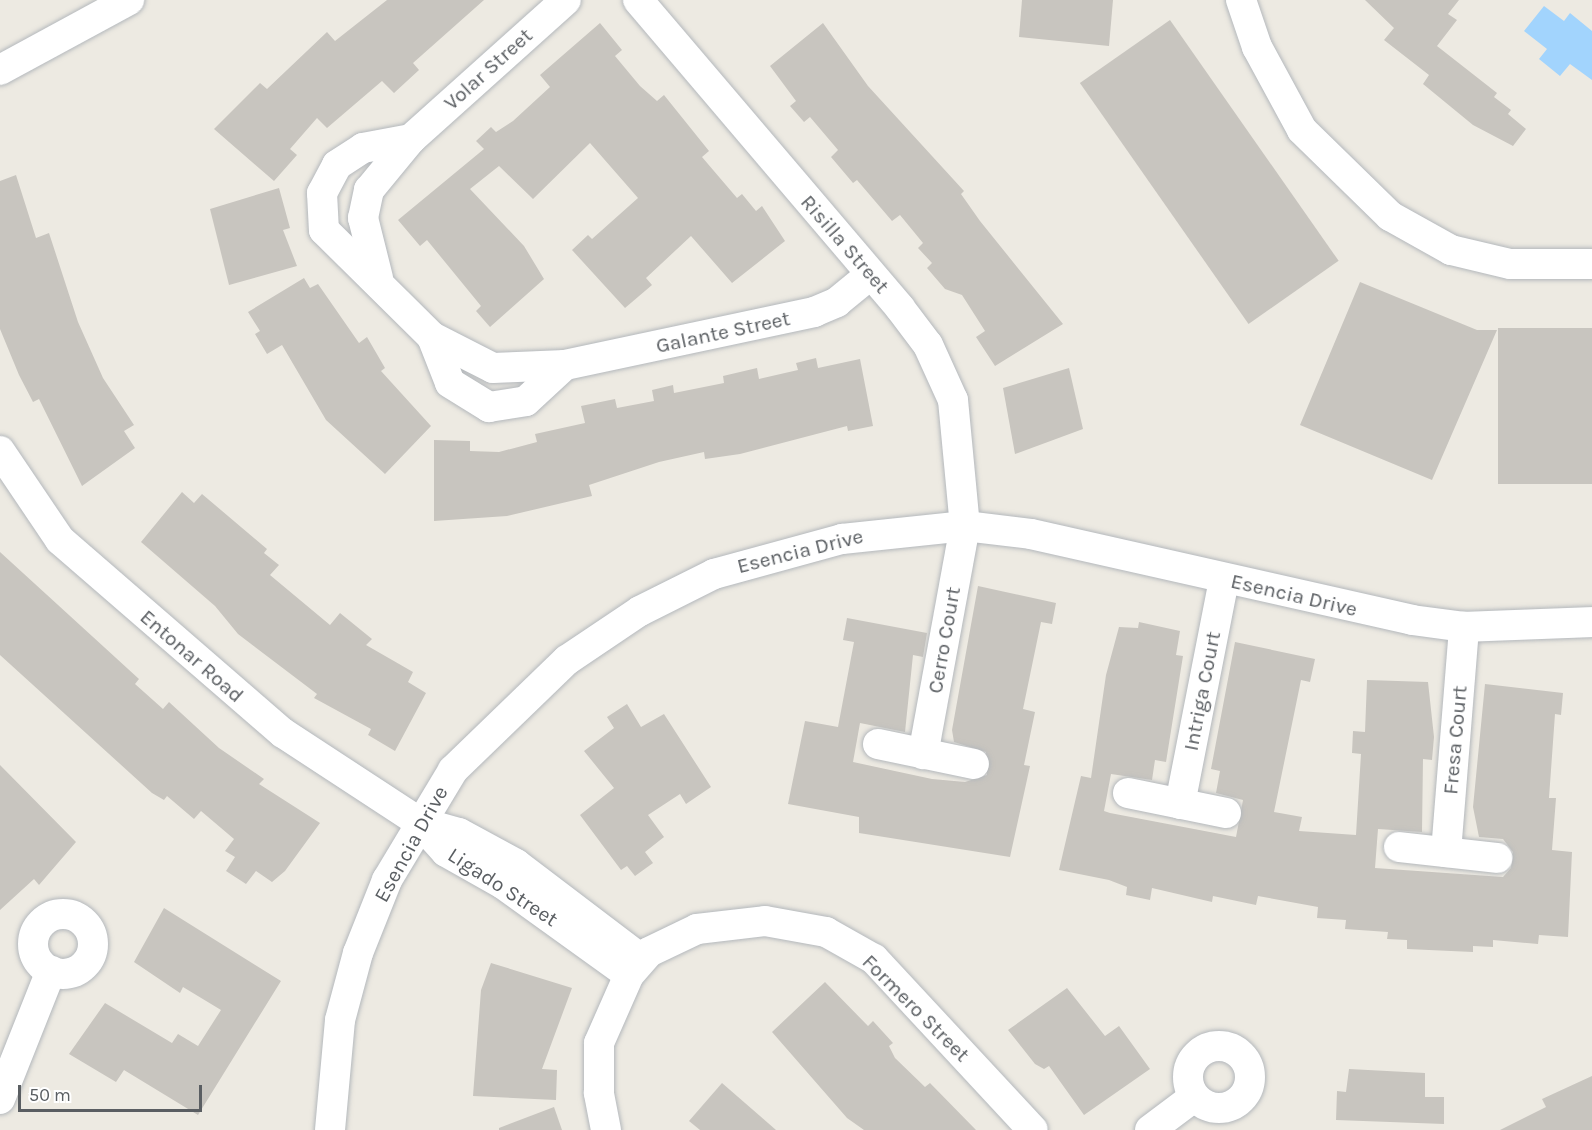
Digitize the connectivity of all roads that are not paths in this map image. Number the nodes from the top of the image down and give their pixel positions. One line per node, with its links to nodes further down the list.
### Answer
1 (129, 0): 5 (street)
2 (566, 0): 6 (street, Volar Street)
3 (638, 0): 10 (street, Risilla Street)
4 (1241, 0): 9 (street)
5 (0, 70)
6 (411, 139): 7 (street, Volar Street); 8 (street, Volar Street)
7 (322, 193): 11 (street, Galante Street)
8 (364, 200): 11 (street, Galante Street)
9 (1592, 264)
10 (870, 275): 11 (street, Galante Street); 13 (street, Risilla Street)
11 (378, 278)
12 (0, 451): 23 (street, Entonar Road)
13 (965, 526): 14 (street, Esencia Drive); 18 (street, Cerro Court); 23 (street, Esencia Drive)
14 (1224, 579): 16 (street, Esencia Drive); 21 (street, Intriga Court)
15 (1592, 622): 16 (street, Esencia Drive)
16 (1464, 627): 25 (street, Fresa Court)
17 (878, 744): 18 (street)
18 (923, 754): 19 (street)
19 (974, 764)
20 (1128, 793): 21 (street)
21 (1180, 804): 22 (street)
22 (1226, 813)
23 (420, 822): 27 (street, Ligado Street); 31 (street, Esencia Drive)
24 (1399, 847): 25 (street)
25 (1446, 852): 26 (street)
26 (1497, 858)
27 (635, 967): 32 (street); 33 (street, Formero Street)
28 (51, 971): 30 (street)
29 (1194, 1097): 34 (street)
30 (0, 1099)
31 (330, 1130)
32 (606, 1130)
33 (1033, 1130)
34 (1150, 1130)

